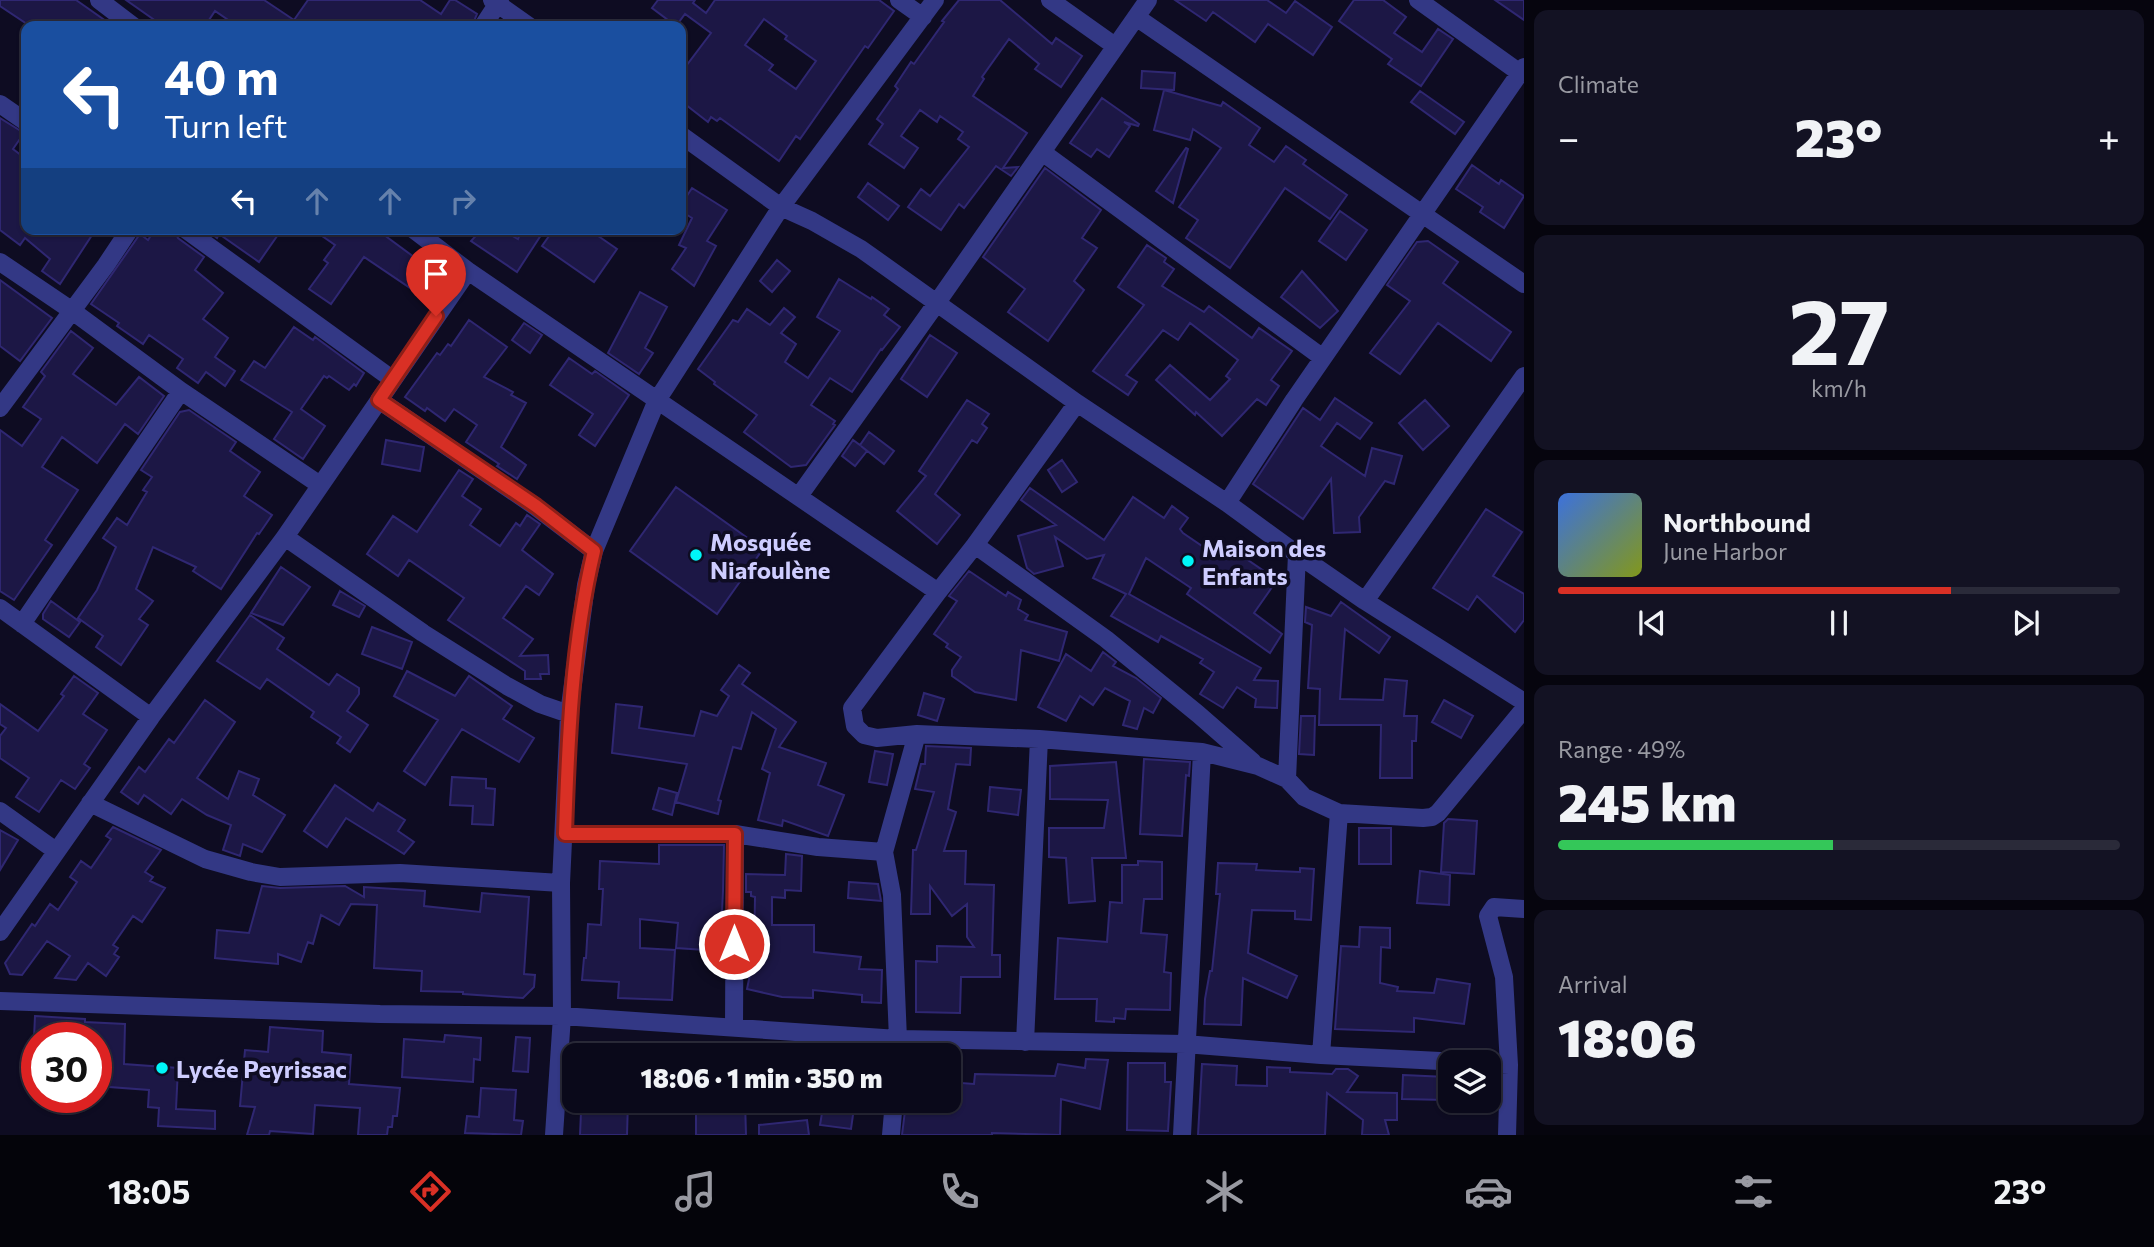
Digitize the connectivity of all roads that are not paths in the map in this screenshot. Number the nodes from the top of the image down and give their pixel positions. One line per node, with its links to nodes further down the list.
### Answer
1 (99, 0): 10 (street)
2 (900, 0): 9 (street)
3 (935, 0): 9 (street)
4 (1050, 0): 13 (street)
5 (1148, 0): 8 (street)
6 (1418, 0): 14 (street)
7 (497, 1): 11 (street); 12 (street)
8 (1136, 16): 13 (street); 20 (street)
9 (923, 17): 19 (street)
10 (126, 21)
11 (486, 21)
12 (523, 21)
13 (1115, 46): 18 (street)
14 (1522, 70): 20 (street)
15 (0, 104): 16 (street)
16 (21, 119)
17 (686, 139): 19 (street)
18 (1042, 152): 27 (street); 29 (street)
19 (781, 207): 27 (street); 34 (street)
20 (1422, 214): 26 (street); 29 (street)
21 (126, 235): 28 (street)
22 (193, 235): 31 (street)
23 (421, 235): 25 (street)
24 (0, 262): 28 (street)
25 (468, 271): 31 (street); 34 (street)
26 (1524, 284)
27 (936, 304): 35 (street); 38 (street)
28 (71, 310): 32 (street); 36 (street)
29 (1323, 358): 39 (street)
30 (1524, 376): 45 (street)
31 (392, 379): 33 (street)
32 (181, 391): 37 (street); 47 (street)
33 (379, 400): 37 (street); 42 (street)
34 (657, 400): 38 (street); 42 (street)
35 (1077, 403): 39 (street); 41 (street)
36 (0, 408)
37 (320, 485): 40 (street)
38 (799, 496): 44 (street)
39 (1227, 503): 43 (street)
40 (285, 537): 50 (street); 51 (street)
41 (975, 545): 44 (street); 55 (street)
42 (594, 551): 50 (street)
43 (1297, 554): 45 (street); 56 (street)
44 (937, 592): 52 (street)
45 (1365, 601): 48 (street)
46 (0, 608): 47 (street)
47 (23, 624): 51 (street)
48 (1524, 702)
49 (1524, 709): 59 (street)
50 (569, 714): 60 (street)
51 (151, 717): 57 (street)
52 (917, 734): 53 (street); 63 (street)
53 (1039, 739): 54 (street); 70 (street)
54 (1202, 752): 55 (street); 73 (street)
55 (1258, 766): 56 (street)
56 (1287, 779): 59 (street)
57 (90, 803): 62 (street); 64 (street)
58 (0, 811): 62 (street)
59 (1339, 813): 75 (street)
60 (565, 834): 61 (street); 64 (street)
61 (735, 834): 63 (street); 69 (street)
62 (56, 851): 66 (street)
63 (884, 852): 72 (street)
64 (561, 883): 68 (street)
65 (1524, 909): 78 (street)
66 (0, 932)
67 (0, 1001): 68 (street)
68 (562, 1016): 69 (street); 80 (street)
69 (734, 1027): 71 (street)
70 (1026, 1042): 73 (street); 74 (street)
71 (864, 1043)
72 (897, 1043)
73 (1185, 1044): 75 (street); 82 (street)
74 (961, 1045)
75 (1321, 1055): 76 (street)
76 (1438, 1061)
77 (1501, 1065): 78 (street)
78 (1509, 1065): 83 (street)
79 (893, 1113): 81 (street)
80 (554, 1135)
81 (891, 1135)
82 (1182, 1135)
83 (1507, 1135)

